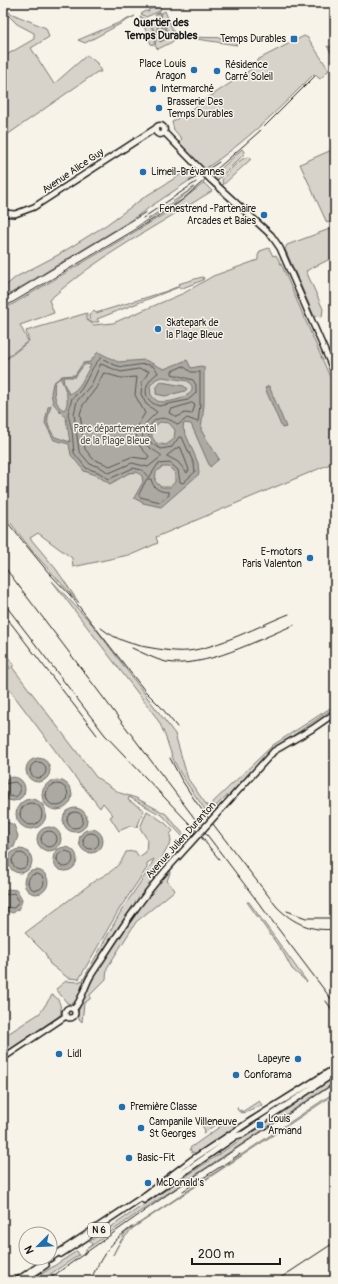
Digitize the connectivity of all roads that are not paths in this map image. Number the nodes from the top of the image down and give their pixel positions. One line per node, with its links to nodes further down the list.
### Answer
1 (3, 213): 2 (main road, Avenue Alice Guy, bridge)
2 (335, 374)
3 (335, 713): 4 (main road, Avenue Julien Duranton, bridge)
4 (3, 1058)
5 (335, 1068): 7 (main road, N 6)
6 (335, 1073): 7 (main road, N 6)
7 (135, 1204): 8 (main road, N 6); 9 (main road, N 6)
8 (64, 1249): 9 (main road); 10 (main road, N 6)
9 (61, 1254): 11 (main road, N 6)
10 (16, 1281)
11 (22, 1281)

